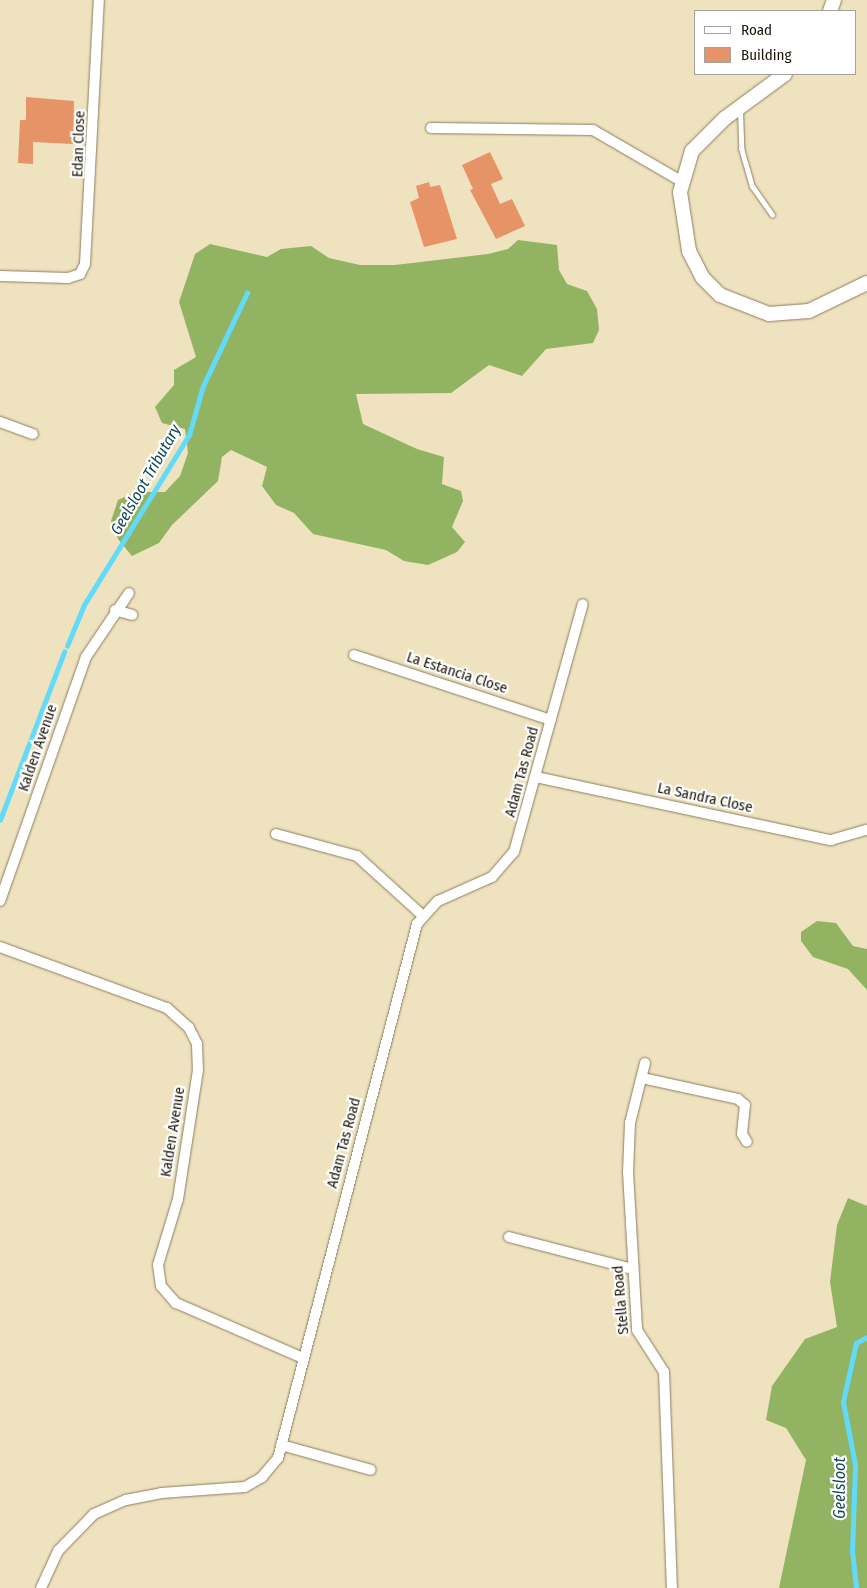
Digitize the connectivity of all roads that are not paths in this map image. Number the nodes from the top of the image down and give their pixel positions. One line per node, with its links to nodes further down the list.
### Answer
1 (100, 0): 7 (street, Edan Close)
2 (784, 75): 3 (street)
3 (740, 107): 5 (street); 6 (lane)
4 (431, 128): 5 (street)
5 (681, 181): 8 (street)
6 (772, 215)
7 (0, 276)
8 (867, 283)
9 (0, 422): 10 (street)
10 (33, 434)
11 (129, 593): 13 (street, Kalden Avenue)
12 (583, 604): 16 (street, Adam Tas Road)
13 (115, 610): 14 (street); 20 (street, Kalden Avenue)
14 (132, 615)
15 (354, 655): 16 (street, La Estancia Close)
16 (552, 720): 17 (street, Adam Tas Road)
17 (536, 778): 18 (street, La Sandra Close); 21 (street, Adam Tas Road)
18 (867, 830)
19 (276, 834): 21 (street)
20 (0, 901)
21 (422, 914): 28 (street, Adam Tas Road)
22 (0, 947): 28 (street, Kalden Avenue)
23 (645, 1063): 24 (street, Stella Road)
24 (642, 1078): 25 (street); 27 (street, Stella Road)
25 (747, 1142)
26 (509, 1237): 27 (street)
27 (633, 1269): 32 (street, Stella Road)
28 (304, 1358): 29 (street, Adam Tas Road)
29 (281, 1445): 30 (street); 31 (street, Adam Tas Road)
30 (372, 1470)
31 (41, 1588)
32 (672, 1588)

